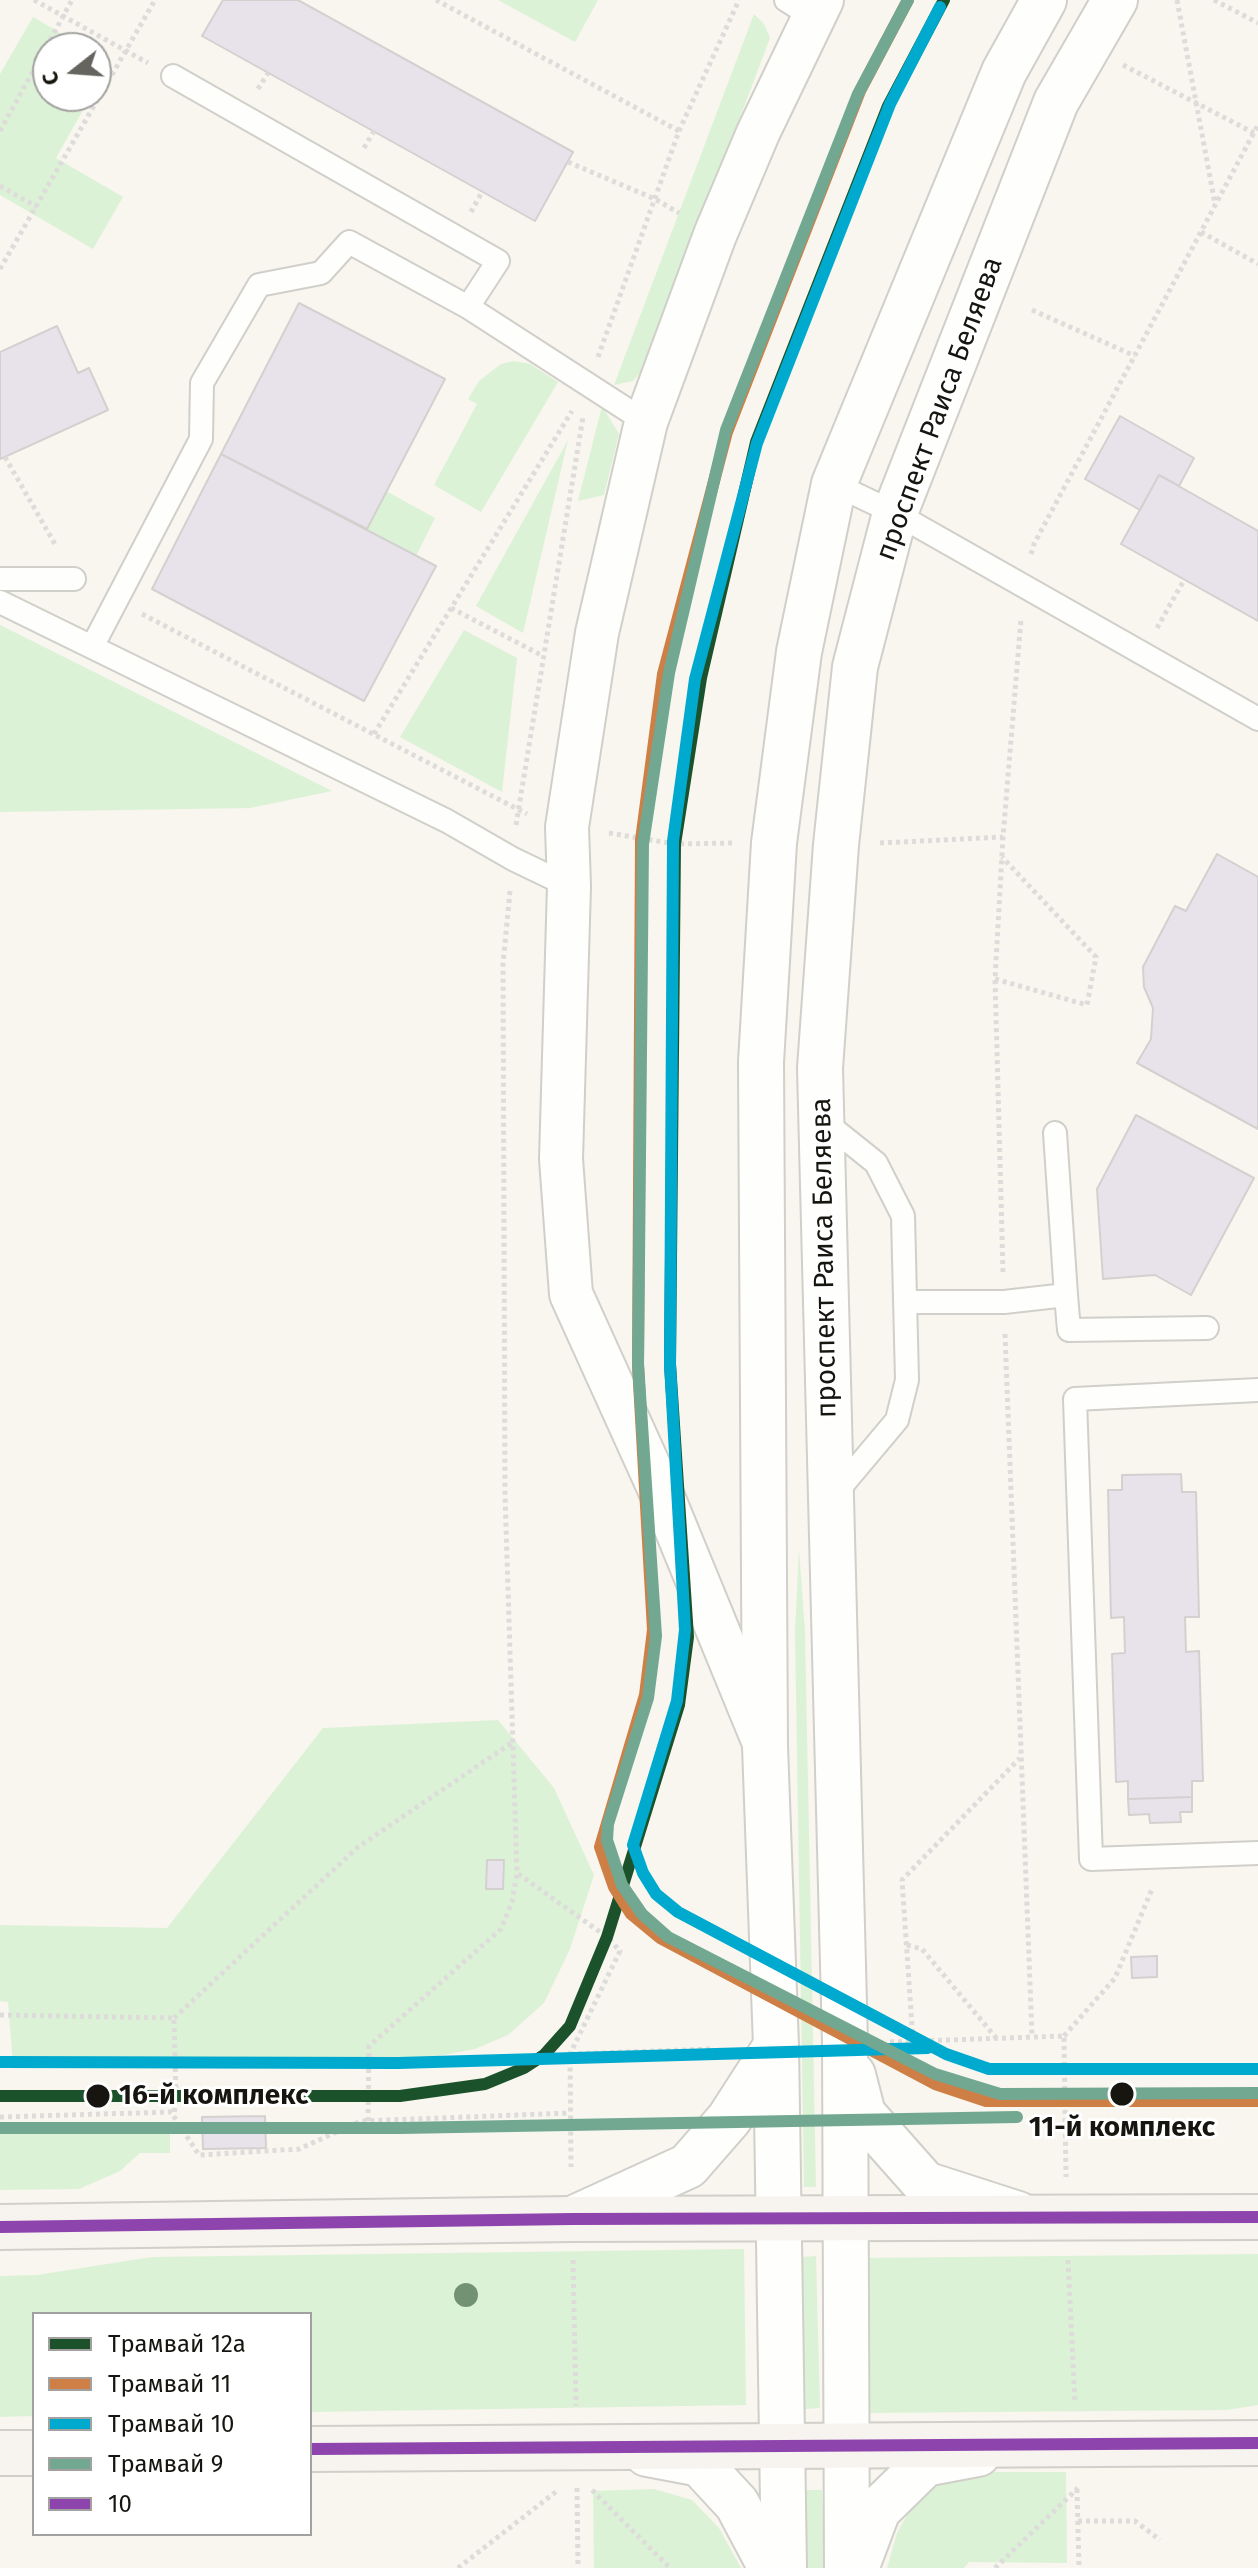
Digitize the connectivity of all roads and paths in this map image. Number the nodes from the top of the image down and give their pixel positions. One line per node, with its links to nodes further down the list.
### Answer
1 (34, 0): 10 (path)
2 (72, 0): 10 (path)
3 (155, 0): 13 (path)
4 (436, 0): 18 (path)
5 (1044, 0): 34 (street)
6 (1115, 0): 12 (street, проспект Раиса Беляева)
7 (1177, 0): 15 (path)
8 (1214, 0): 11 (path)
9 (807, 6): 25 (street)
10 (63, 17): 13 (path); 17 (path)
11 (1258, 23)
12 (1088, 47): 15 (path); 35 (street, проспект Раиса Беляева)
13 (125, 52): 14 (path); 23 (path)
14 (173, 76): 28 (lane)
15 (1196, 103): 19 (path); 22 (path)
16 (1258, 125): 19 (path)
17 (0, 131)
18 (679, 131)
19 (1254, 133): 22 (path)
20 (568, 162): 25 (path)
21 (0, 186): 23 (path)
22 (1215, 205): 24 (path)
23 (37, 207): 27 (path)
24 (1201, 232): 26 (path); 30 (path)
25 (715, 235): 32 (street)
26 (1258, 264)
27 (0, 269)
28 (468, 307): 31 (lane); 40 (lane)
29 (1032, 310): 30 (path)
30 (1135, 356): 39 (path)
31 (589, 383): 32 (lane); 42 (path)
32 (646, 422): 48 (street)
33 (5, 457): 37 (path)
34 (834, 484): 35 (lane); 64 (street)
35 (895, 513): 39 (lane); 55 (street, проспект Раиса Беляева)
36 (0, 579): 37 (lane)
37 (74, 579)
38 (1184, 580): 44 (path)
39 (1024, 586): 44 (lane); 49 (path)
40 (116, 600): 43 (lane); 47 (path)
41 (0, 602): 43 (lane)
42 (451, 608): 45 (path); 47 (path)
43 (92, 647): 53 (lane)
44 (1143, 653): 46 (lane)
45 (543, 656)
46 (1258, 719)
47 (374, 734): 48 (path)
48 (567, 827): 50 (path); 53 (street)
49 (1003, 837): 51 (path); 52 (path)
50 (746, 843)
51 (875, 843)
52 (1002, 857): 54 (path); 54 (path)
53 (569, 886): 64 (street)
54 (995, 979): 59 (path)
55 (821, 1119): 58 (lane); 62 (street, проспект Раиса Беляева)
56 (1055, 1133): 57 (lane)
57 (1066, 1295): 59 (lane); 60 (lane)
58 (906, 1302): 59 (lane); 62 (lane)
59 (1004, 1302): 65 (path)
60 (1207, 1328)
61 (1258, 1390): 67 (lane)
62 (831, 1499): 77 (street, проспект Раиса Беляева)
63 (513, 1742): 71 (path)
64 (765, 1746): 78 (street)
65 (1021, 1757): 69 (path); 72 (path)
66 (1258, 1853): 67 (lane)
67 (1165, 1856): 73 (path)
68 (517, 1873): 83 (path)
69 (907, 1945): 74 (path); 75 (path)
70 (0, 2015): 71 (path)
71 (174, 2018): 82 (path)
72 (1032, 2036): 73 (path); 74 (path)
73 (1064, 2036): 85 (path)
74 (997, 2039): 75 (path)
75 (913, 2041): 76 (path)
76 (890, 2042)
77 (845, 2043): 87 (street); 89 (street, проспект Раиса Беляева)
78 (776, 2046): 88 (street); 91 (street)
79 (713, 2049): 80 (path)
80 (570, 2113): 83 (path); 84 (path)
81 (0, 2117): 82 (path)
82 (173, 2117): 83 (path)
83 (368, 2121)
84 (571, 2167)
85 (1066, 2186)
86 (1258, 2217): 87 (main road)
87 (1032, 2218): 89 (main road)
88 (778, 2219): 89 (main road); 91 (main road); 97 (street)
89 (846, 2220): 98 (street, проспект Раиса Беляева)
90 (0, 2227): 91 (main road)
91 (572, 2235): 93 (path)
92 (1068, 2256): 94 (path)
93 (576, 2407)
94 (1075, 2411)
95 (1258, 2443): 96 (main road)
96 (1027, 2445): 98 (main road); 116 (street)
97 (782, 2446): 98 (main road); 99 (main road); 114 (street)
98 (847, 2446): 115 (street, проспект Раиса Беляева)
99 (613, 2447): 100 (main road); 113 (street)
100 (312, 2449)
101 (0, 2453): 102 (main road)
102 (32, 2453)
103 (1077, 2474): 107 (path)
104 (577, 2475): 111 (path)
105 (585, 2483): 112 (path)
106 (565, 2485): 110 (path)
107 (1077, 2488): 108 (path); 117 (path)
108 (1078, 2521): 109 (path); 118 (path)
109 (1160, 2540)
110 (458, 2568)
111 (578, 2568)
112 (670, 2568)
113 (771, 2568)
114 (784, 2568)
115 (847, 2568)
116 (856, 2568)
117 (995, 2568)
118 (1079, 2568)

